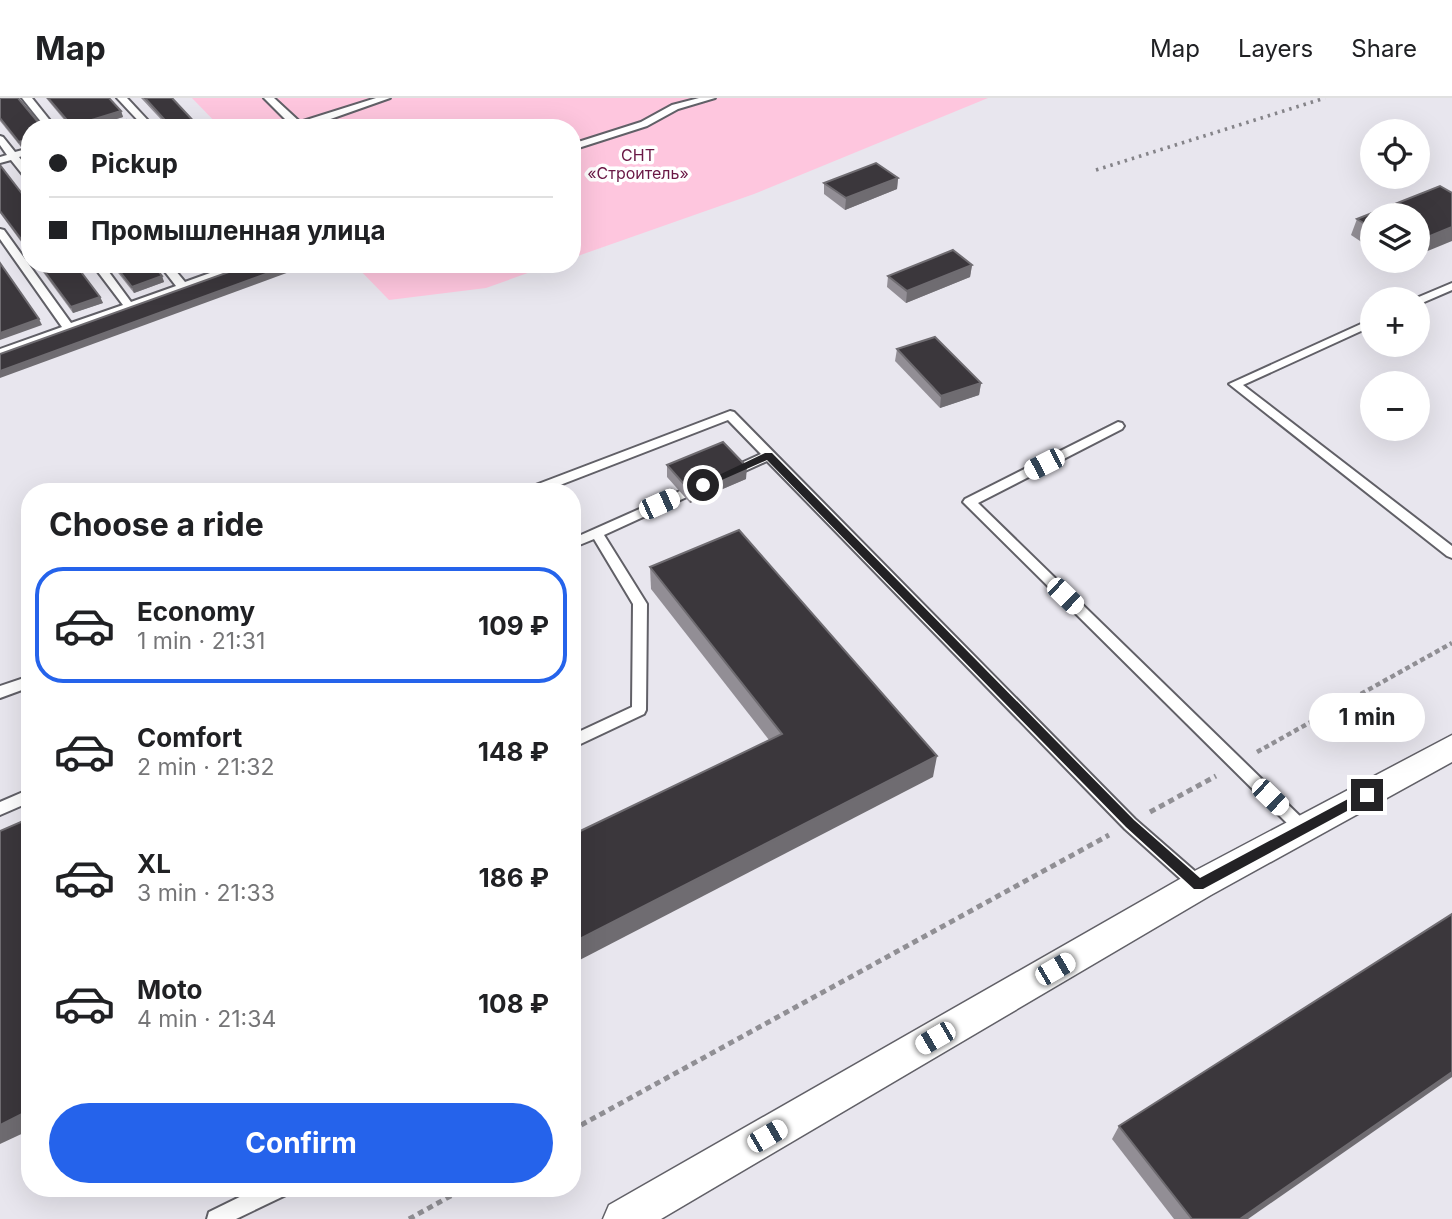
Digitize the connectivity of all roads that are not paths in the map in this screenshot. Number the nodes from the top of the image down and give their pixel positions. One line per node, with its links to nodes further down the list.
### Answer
1 (27, 98): 7 (lane)
2 (122, 98): 6 (lane)
3 (269, 98): 9 (lane)
4 (385, 98): 10 (lane)
5 (710, 98): 12 (lane)
6 (140, 118): 8 (lane)
7 (44, 119)
8 (136, 119)
9 (291, 119)
10 (323, 119)
11 (0, 139): 14 (lane)
12 (581, 144)
13 (21, 154): 14 (lane)
14 (13, 156): 15 (lane); 16 (lane)
15 (0, 160)
16 (21, 166)
17 (0, 232): 18 (lane)
18 (21, 261)
19 (29, 273): 28 (lane)
20 (104, 273): 26 (lane)
21 (171, 273): 24 (lane)
22 (221, 273): 24 (lane)
23 (1452, 286): 25 (lane)
24 (183, 287): 26 (lane)
25 (1430, 296)
26 (129, 306): 28 (lane)
27 (1360, 327): 35 (lane)
28 (69, 328): 29 (lane)
29 (0, 353)
30 (1118, 426): 42 (lane)
31 (769, 456): 32 (lane); 33 (lane); 43 (lane)
32 (552, 483)
33 (597, 533): 34 (lane); 38 (lane)
34 (581, 540)
35 (1452, 553)
36 (21, 684): 37 (lane)
37 (0, 692)
38 (581, 738)
39 (1452, 747): 42 (street)
40 (21, 799): 41 (lane)
41 (0, 809)
42 (1303, 829): 43 (street)
43 (1199, 885): 46 (street)
44 (261, 1197): 45 (lane)
45 (216, 1219)
46 (623, 1219)

